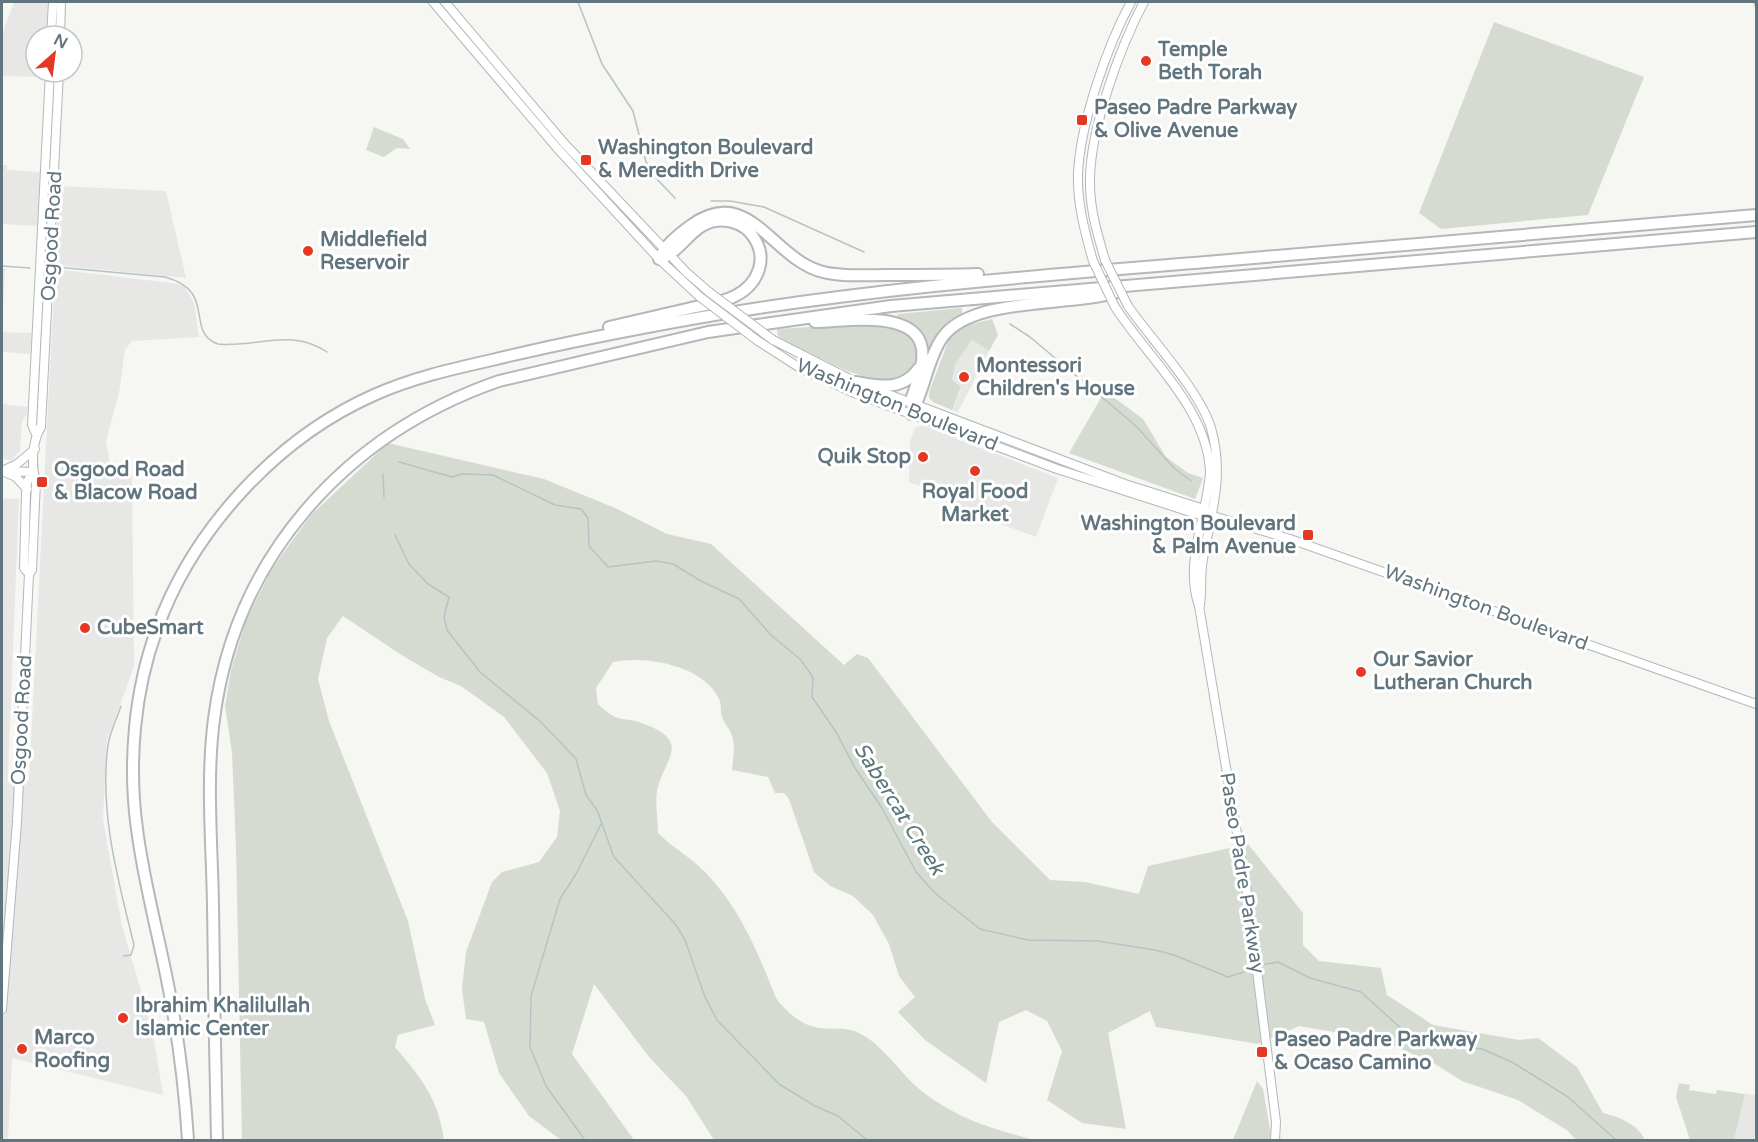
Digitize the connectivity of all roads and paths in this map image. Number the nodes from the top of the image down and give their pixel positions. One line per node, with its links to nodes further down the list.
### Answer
1 (53, 2): 7 (main road)
2 (61, 2): 8 (main road)
3 (434, 2): 14 (main road, Washington Boulevard)
4 (445, 2): 14 (main road, Washington Boulevard)
5 (1131, 2): 30 (main road, Paseo Padre Parkway, bridge)
6 (1144, 2): 31 (main road, Paseo Padre Parkway, bridge)
7 (52, 24)
8 (60, 24)
9 (50, 84): 12 (main road, Osgood Road)
10 (58, 84): 12 (main road, Osgood Road)
11 (1756, 215): 16 (highway)
12 (47, 225): 15 (main road, Osgood Road)
13 (1756, 232): 17 (highway)
14 (664, 254): 16 (highway); 20 (highway); 23 (main road, Washington Boulevard, bridge); 24 (main road, Washington Boulevard, bridge)
15 (45, 266): 19 (main road, Osgood Road); 22 (main road, Osgood Road)
16 (992, 279): 20 (highway)
17 (1135, 285): 18 (highway); 24 (highway)
18 (791, 318): 21 (highway); 37 (highway)
19 (37, 345): 22 (main road); 25 (main road, Osgood Road)
20 (518, 353): 36 (highway)
21 (922, 360): 23 (highway); 24 (highway)
22 (44, 372): 25 (main road, Osgood Road)
23 (856, 382): 24 (main road, Washington Boulevard)
24 (913, 407): 30 (main road, Washington Boulevard)
25 (36, 434): 26 (main road, Osgood Road)
26 (35, 449): 27 (main road); 28 (main road, Osgood Road)
27 (2, 471): 28 (main road); 29 (main road)
28 (33, 472): 29 (main road, Osgood Road); 32 (main road, Osgood Road)
29 (27, 489): 32 (main road, Osgood Road)
30 (1203, 514): 31 (main road, Washington Boulevard); 33 (main road, Paseo Padre Parkway)
31 (1213, 516): 33 (main road, Paseo Padre Parkway); 34 (main road, Washington Boulevard)
32 (29, 574): 35 (main road, Osgood Road)
33 (1199, 606): 38 (main road, Paseo Padre Parkway)
34 (1756, 704)
35 (2, 1009)
36 (189, 1140)
37 (217, 1140)
38 (1275, 1140)

